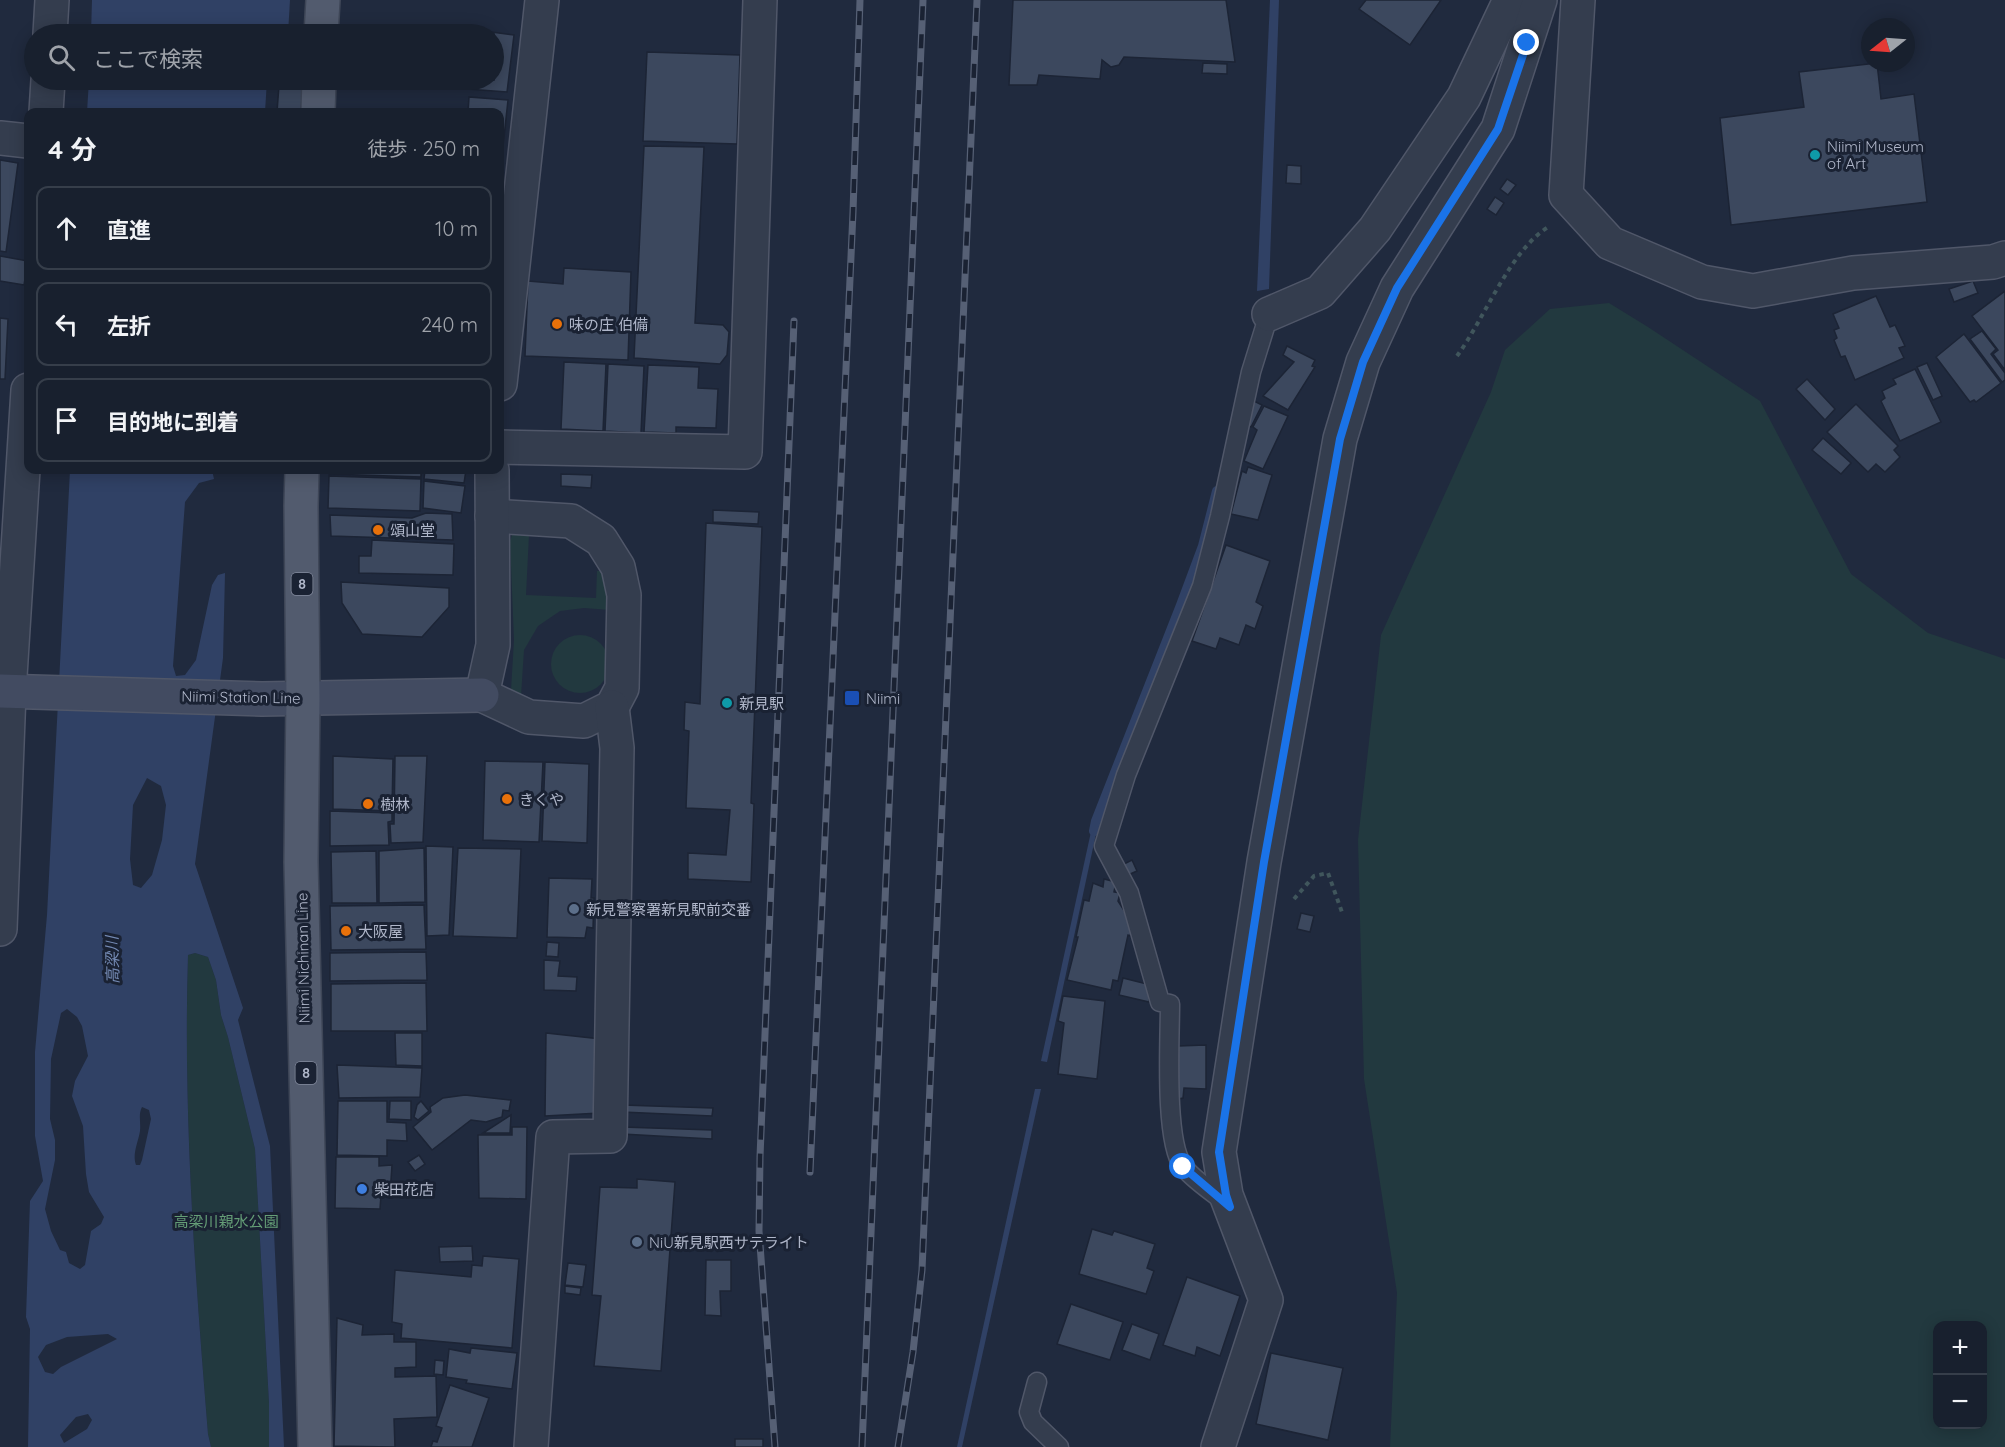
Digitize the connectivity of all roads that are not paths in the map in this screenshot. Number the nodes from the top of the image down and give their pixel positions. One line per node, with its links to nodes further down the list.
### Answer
1 (52, 0): 8 (street)
2 (323, 0): 9 (main road)
3 (542, 0): 18 (street)
4 (760, 0): 19 (street)
5 (1510, 0): 17 (street)
6 (1540, 0): 29 (street)
7 (1578, 0): 16 (street)
8 (51, 24)
9 (322, 24)
10 (47, 90): 12 (street)
11 (319, 90): 13 (main road)
12 (46, 108)
13 (318, 108)
14 (0, 138): 15 (street)
15 (24, 141)
16 (2005, 258)
17 (1269, 314): 29 (lane)
18 (504, 347)
19 (504, 447)
20 (24, 471): 24 (street)
21 (302, 474): 26 (main road, Niimi Nichinan Line / 8)
22 (492, 474): 23 (street)
23 (492, 516): 25 (street); 27 (street)
24 (13, 692): 26 (main road, Niimi Station Line); 28 (street)
25 (482, 695): 26 (main road, Niimi Station Line); 27 (street)
26 (303, 698): 31 (main road, Niimi Nichinan Line / 8)
27 (612, 707): 32 (street)
28 (0, 908)
29 (1230, 1207): 34 (street)
30 (1037, 1382): 33 (lane)
31 (315, 1447)
32 (531, 1447)
33 (1059, 1447)
34 (1218, 1447)

